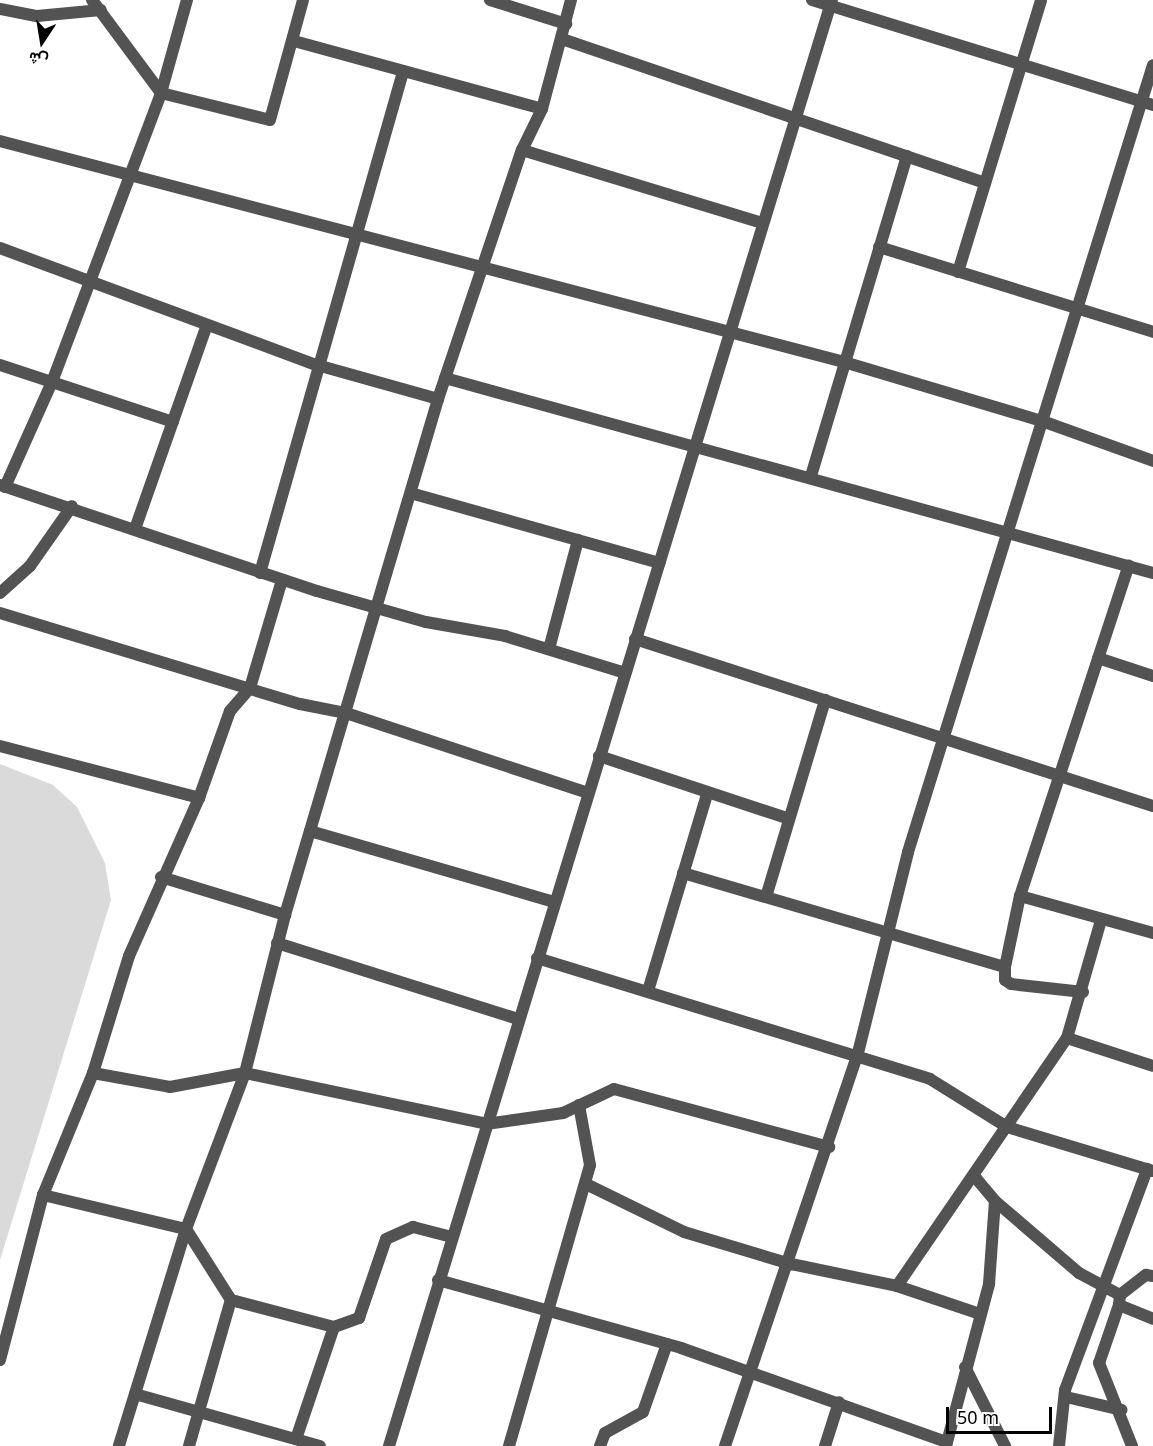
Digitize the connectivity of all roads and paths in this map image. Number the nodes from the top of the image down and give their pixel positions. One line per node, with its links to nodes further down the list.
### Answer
1 (92, 0): 10 (street)
2 (187, 0): 17 (street)
3 (303, 0): 13 (street)
4 (490, 0): 11 (street)
5 (571, 0): 11 (street)
6 (812, 0): 8 (street)
7 (1041, 0): 14 (street)
8 (831, 3): 14 (street); 20 (street)
9 (0, 9): 10 (street)
10 (101, 10): 17 (street)
11 (566, 24): 12 (street)
12 (562, 39): 19 (street); 20 (street)
13 (294, 41): 16 (street); 17 (street)
14 (1022, 64): 18 (street); 25 (street)
15 (1153, 65): 18 (street)
16 (403, 72): 19 (street); 27 (street)
17 (161, 93): 24 (street)
18 (1147, 104): 33 (street)
19 (542, 109): 22 (street)
20 (795, 119): 23 (street); 26 (street)
21 (0, 141): 24 (street)
22 (522, 150): 26 (street); 30 (street)
23 (907, 156): 25 (street); 28 (street)
24 (130, 175): 27 (street); 32 (street)
25 (985, 183): 31 (street)
26 (763, 223): 35 (street)
27 (357, 234): 30 (street); 39 (street)
28 (879, 247): 31 (street); 37 (street)
29 (0, 248): 32 (street)
30 (481, 266): 35 (street); 40 (street)
31 (958, 272): 33 (street)
32 (91, 278): 34 (street); 41 (street)
33 (1077, 309): 36 (street); 43 (street)
34 (206, 327): 39 (street); 44 (street)
35 (730, 332): 37 (street); 45 (street)
36 (1153, 332)
37 (844, 362): 43 (street); 47 (street)
38 (0, 365): 41 (street)
39 (317, 365): 42 (street); 56 (street)
40 (445, 378): 42 (street); 45 (street)
41 (52, 382): 44 (street); 48 (street)
42 (438, 399): 49 (street)
43 (1042, 421): 46 (street); 52 (street)
44 (173, 422): 51 (street)
45 (696, 445): 47 (street); 54 (street)
46 (1153, 461)
47 (811, 476): 52 (street)
48 (3, 486): 50 (street)
49 (414, 494): 53 (street); 60 (street)
50 (72, 506): 51 (street); 59 (street)
51 (135, 529): 56 (street)
52 (1009, 529): 55 (street); 70 (street)
53 (579, 540): 54 (street); 63 (street)
54 (659, 563): 62 (street)
55 (1129, 565): 57 (street); 64 (street)
56 (260, 573): 58 (street)
57 (1153, 573)
58 (282, 580): 60 (street); 67 (street)
59 (0, 593)
60 (377, 608): 63 (street); 69 (street)
61 (0, 613): 67 (street)
62 (635, 639): 65 (street); 68 (street)
63 (549, 649): 65 (street)
64 (1098, 658): 66 (street); 73 (street)
65 (625, 673): 72 (street)
66 (1153, 676)
67 (250, 688): 69 (street); 76 (street)
68 (825, 700): 70 (street); 78 (street)
69 (346, 713): 74 (street); 79 (street)
70 (944, 739): 73 (street); 87 (street)
71 (0, 746): 76 (street)
72 (599, 756): 74 (street); 75 (street)
73 (1060, 776): 77 (street); 82 (street)
74 (588, 793): 84 (street)
75 (707, 794): 78 (street); 80 (street)
76 (199, 798): 81 (street)
77 (1153, 806)
78 (789, 819): 83 (street)
79 (310, 831): 84 (street); 85 (street)
80 (683, 873): 83 (street); 92 (street)
81 (160, 878): 85 (street); 98 (street)
82 (1020, 896): 86 (street); 91 (street)
83 (766, 897): 87 (street)
84 (555, 902): 90 (street)
85 (285, 915): 89 (street)
86 (1101, 920): 88 (street); 93 (street)
87 (889, 930): 91 (street); 96 (street)
88 (1153, 933)
89 (277, 943): 94 (street); 99 (street)
90 (537, 958): 92 (street); 94 (street)
91 (1005, 967): 93 (street)
92 (648, 991): 96 (street)
93 (1083, 993): 95 (street)
94 (519, 1020): 101 (street)
95 (1067, 1038): 97 (street); 102 (street)
96 (857, 1057): 102 (street); 103 (street)
97 (1153, 1066)
98 (93, 1073): 99 (street); 107 (street)
99 (245, 1073): 101 (street); 109 (street)
100 (579, 1105): 101 (street); 103 (street); 106 (street)
101 (486, 1124): 110 (street)
102 (1007, 1127): 104 (street); 105 (street)
103 (829, 1147): 111 (street)
104 (1150, 1170): 115 (street)
105 (975, 1177): 108 (street); 114 (street)
106 (586, 1184): 111 (street); 118 (street)
107 (43, 1196): 109 (street); 124 (street)
108 (995, 1201): 115 (street); 119 (street)
109 (186, 1229): 116 (street); 128 (street)
110 (452, 1237): 113 (street); 121 (street)
111 (791, 1264): 114 (street); 127 (street)
112 (1153, 1276): 117 (street)
113 (438, 1280): 118 (street); 138 (street)
114 (897, 1286): 119 (street)
115 (1106, 1292): 117 (street); 123 (street)
116 (231, 1300): 121 (street); 132 (street)
117 (1120, 1300): 120 (street); 125 (street)
118 (551, 1312): 122 (street); 139 (street)
119 (980, 1314): 126 (street)
120 (1153, 1319)
121 (334, 1327): 133 (street)
122 (668, 1344): 127 (street); 140 (street)
123 (1079, 1355): 125 (street); 129 (street)
124 (0, 1360)
125 (1099, 1363): 131 (street)
126 (965, 1366): 134 (street); 143 (street)
127 (752, 1373): 130 (street); 141 (street)
128 (135, 1394): 132 (street); 135 (street)
129 (1066, 1397): 131 (street); 144 (street)
130 (839, 1402): 134 (street); 142 (street)
131 (1122, 1410): 145 (street)
132 (199, 1415): 133 (street); 136 (street)
133 (296, 1439): 137 (street)
134 (946, 1444)
135 (119, 1446)
136 (189, 1446)
137 (320, 1446)
138 (389, 1446)
139 (510, 1446)
140 (600, 1446)
141 (725, 1446)
142 (825, 1446)
143 (1005, 1446)
144 (1059, 1446)
145 (1132, 1446)

